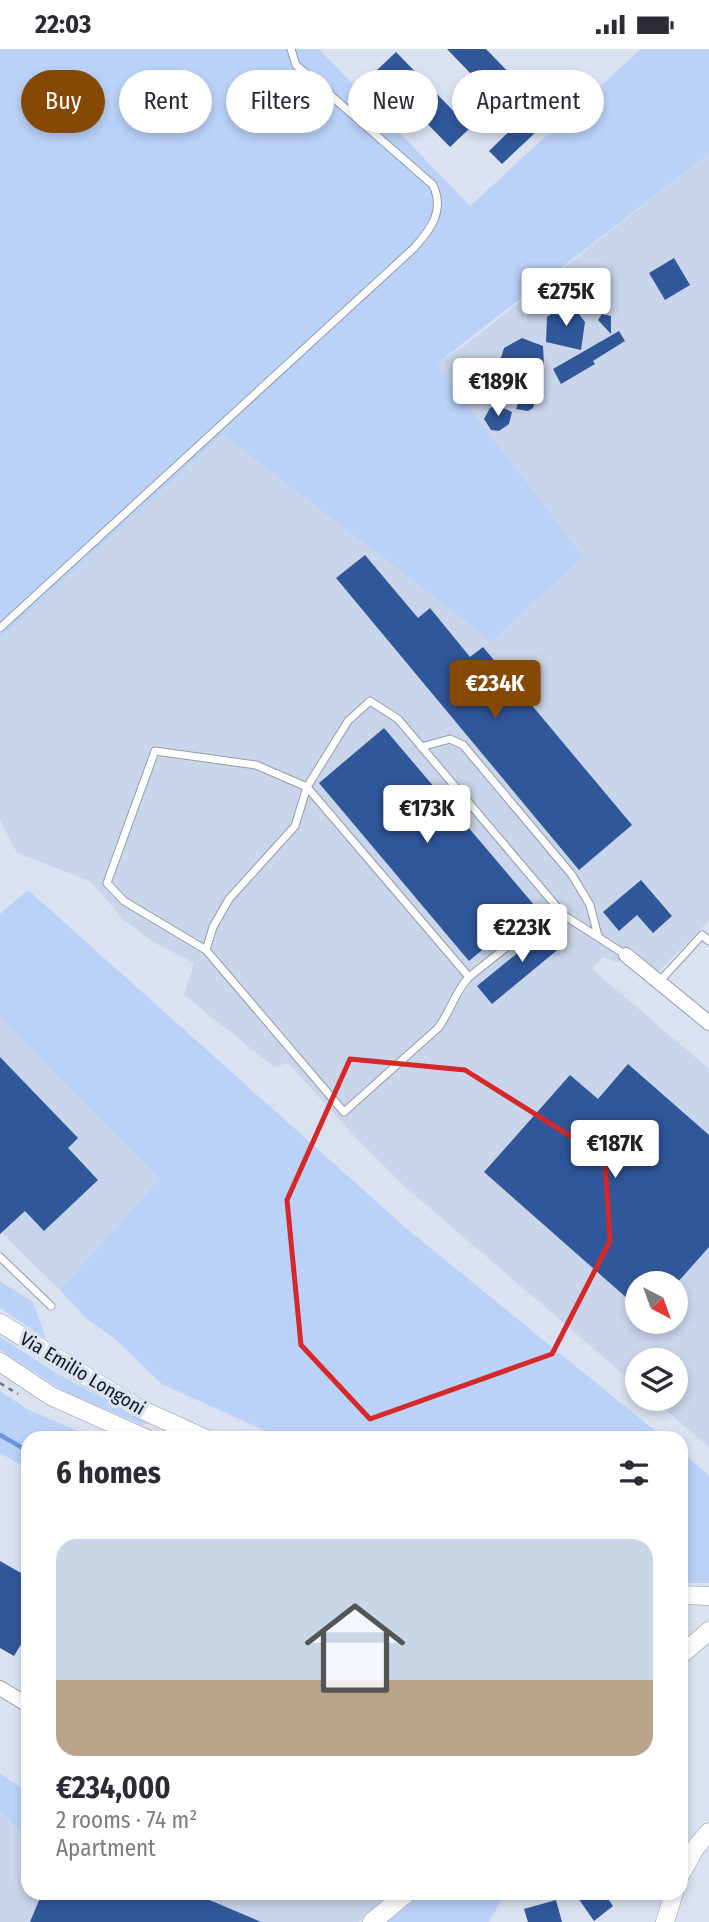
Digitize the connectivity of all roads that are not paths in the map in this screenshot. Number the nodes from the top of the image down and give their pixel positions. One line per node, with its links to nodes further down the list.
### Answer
1 (291, 49): 2 (lane)
2 (0, 628)
3 (421, 747): 4 (lane); 5 (lane); 6 (lane)
4 (307, 787): 8 (lane); 8 (lane); 10 (lane)
5 (556, 907): 6 (lane); 10 (lane)
6 (598, 936): 9 (lane)
7 (709, 941): 11 (lane)
8 (206, 950): 10 (lane)
9 (626, 955): 11 (street)
10 (470, 977)
11 (659, 982): 12 (street)
12 (709, 1023)
13 (0, 1257): 14 (lane)
14 (51, 1306)
15 (0, 1323): 18 (street, Via Emilio Longoni)
16 (0, 1362): 17 (street, Via Emilio Longoni)
17 (129, 1431)
18 (188, 1431)
19 (688, 1595): 20 (street)
20 (709, 1596)
21 (709, 1631): 22 (street)
22 (688, 1649)
23 (0, 1688): 24 (street)
24 (21, 1701)
25 (709, 1832): 26 (street)
26 (688, 1861)
27 (399, 1900): 29 (street)
28 (672, 1900): 30 (street)
29 (372, 1922)
30 (665, 1922)

